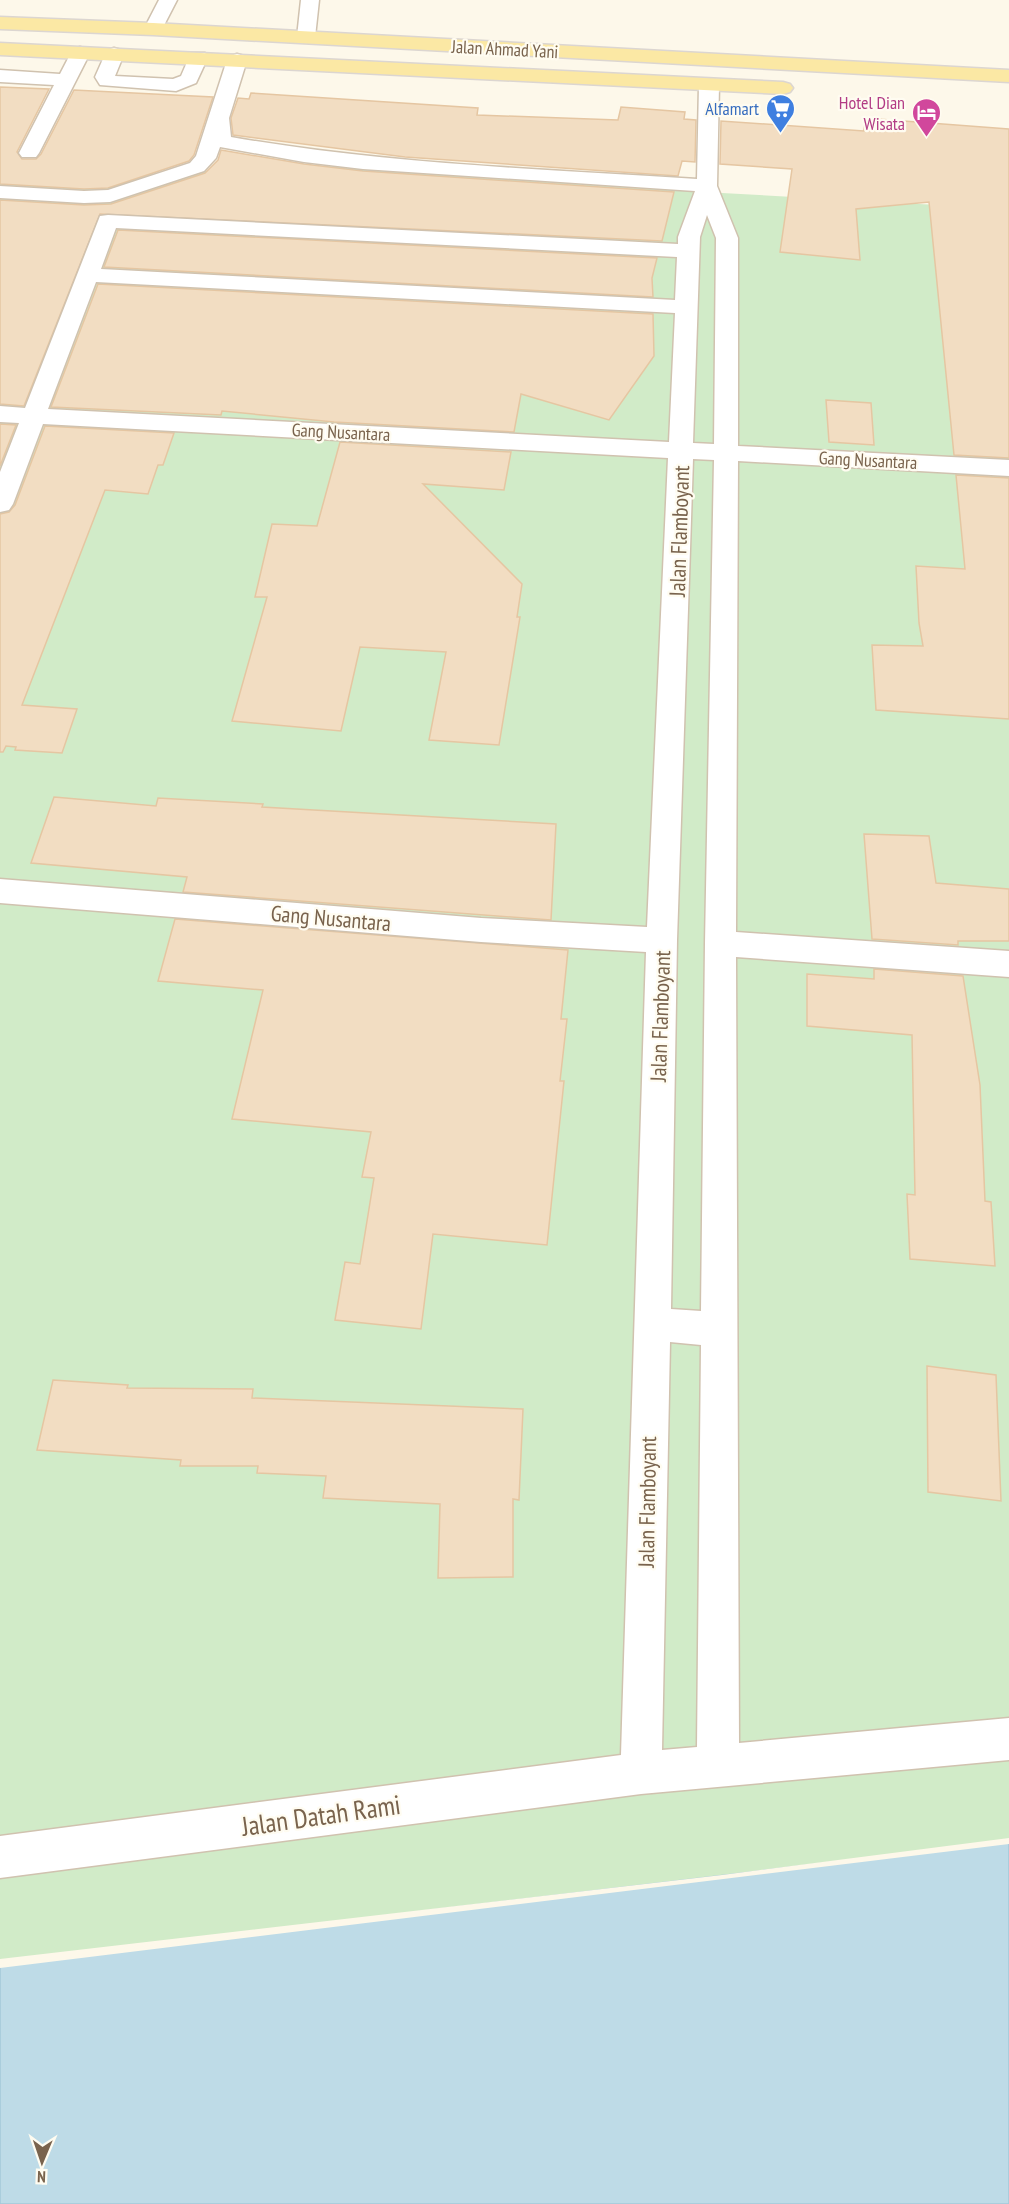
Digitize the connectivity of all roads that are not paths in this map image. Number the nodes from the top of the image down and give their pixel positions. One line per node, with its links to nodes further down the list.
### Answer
1 (168, 0): 4 (street)
2 (310, 0): 5 (street)
3 (0, 23): 4 (main road, Jalan Ahmad Yani)
4 (153, 29): 5 (main road, Jalan Ahmad Yani)
5 (306, 37): 6 (main road, Jalan Ahmad Yani)
6 (488, 48): 12 (main road); 14 (main road, Jalan Ahmad Yani)
7 (0, 49): 8 (main road, Jalan Ahmad Yani)
8 (80, 53): 9 (main road, Jalan Ahmad Yani); 15 (street)
9 (114, 54): 10 (main road, Jalan Ahmad Yani); 10 (street)
10 (198, 57): 11 (main road, Jalan Ahmad Yani)
11 (237, 60): 12 (main road, Jalan Ahmad Yani); 18 (street)
12 (485, 72): 16 (main road, Jalan Ahmad Yani)
13 (0, 76): 15 (street)
14 (1009, 76)
15 (66, 80): 19 (street)
16 (709, 85): 17 (main road, Jalan Ahmad Yani); 20 (street, Jalan Flamboyant)
17 (801, 89)
18 (219, 118): 20 (street); 21 (street)
19 (29, 153)
20 (707, 186): 22 (street, Jalan Flamboyant); 24 (street, Jalan Flamboyant)
21 (0, 192)
22 (688, 262): 23 (street); 24 (street); 25 (street, Jalan Flamboyant)
23 (87, 275): 25 (street); 27 (street)
24 (728, 275): 29 (street, Jalan Flamboyant)
25 (687, 307): 28 (street, Jalan Flamboyant)
26 (0, 414): 27 (street, Gang Nusantara)
27 (33, 416): 28 (street, Gang Nusantara); 31 (street)
28 (674, 449): 29 (street, Gang Nusantara); 32 (street, Jalan Flamboyant)
29 (727, 452): 30 (street, Gang Nusantara); 32 (street, Jalan Flamboyant)
30 (1009, 468)
31 (0, 504)
32 (696, 716): 34 (street, Jalan Flamboyant); 35 (street, Jalan Flamboyant)
33 (0, 891): 34 (street, Gang Nusantara)
34 (662, 940): 37 (street, Jalan Flamboyant)
35 (720, 943): 36 (street); 38 (street, Jalan Flamboyant)
36 (1009, 964)
37 (651, 1324): 38 (street); 41 (street, Jalan Flamboyant)
38 (718, 1329): 40 (street, Jalan Flamboyant)
39 (1009, 1739): 40 (street)
40 (718, 1767): 41 (street)
41 (641, 1773): 42 (street, Jalan Datah Rami)
42 (0, 1857)

